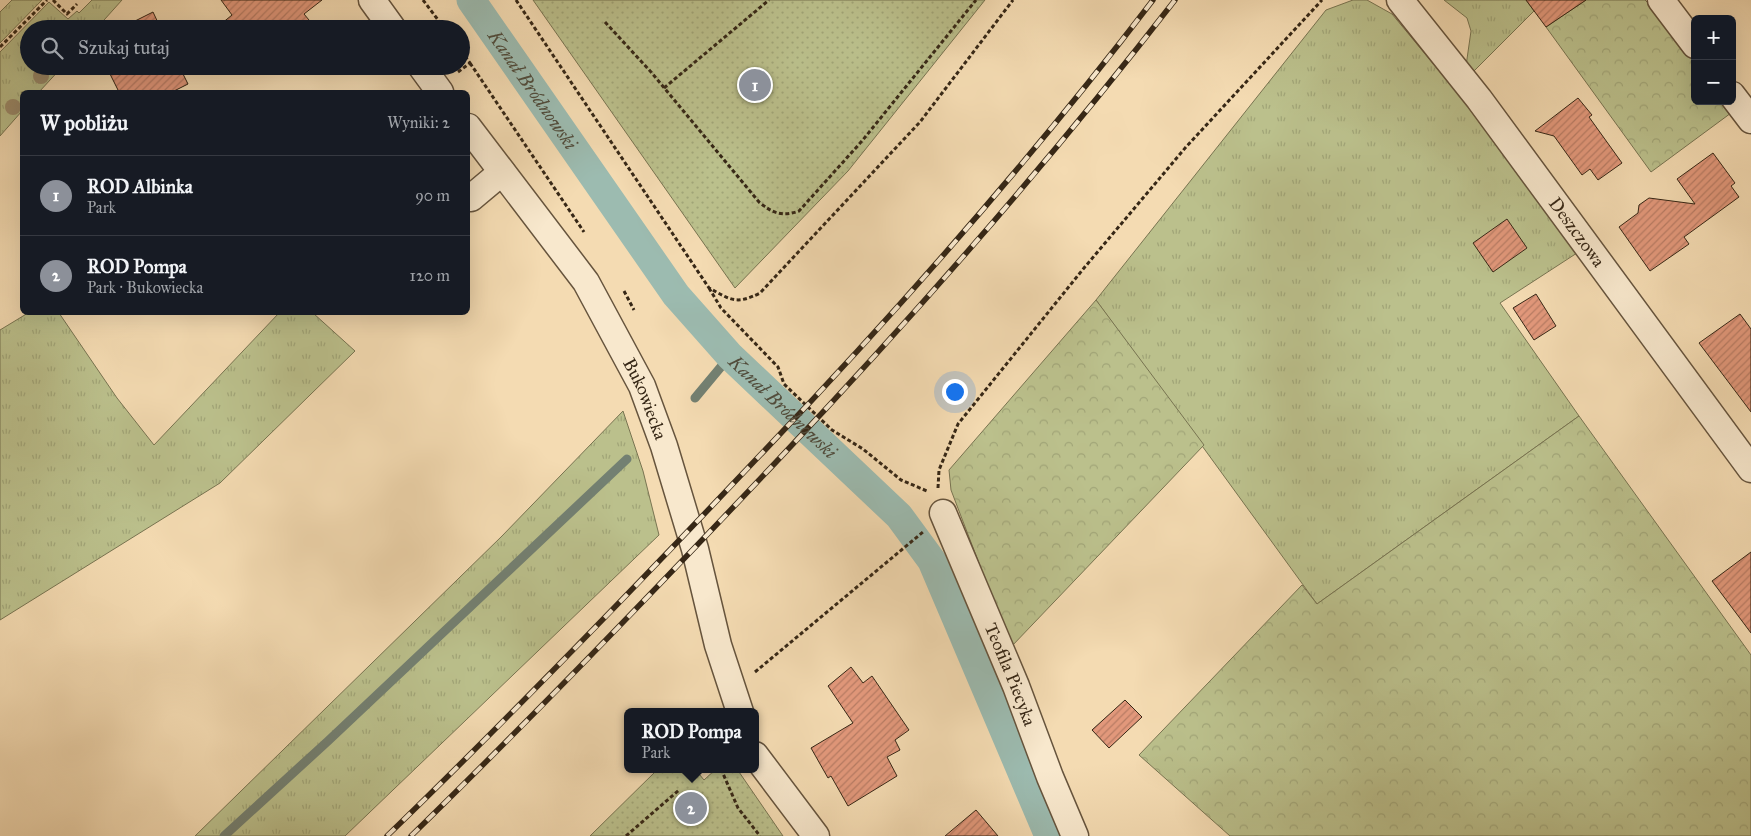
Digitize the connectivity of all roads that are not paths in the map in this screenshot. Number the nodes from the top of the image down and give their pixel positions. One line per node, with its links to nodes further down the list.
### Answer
1 (372, 0): 4 (street)
2 (1400, 0): 13 (street, Deszczowa)
3 (1661, 0): 5 (street)
4 (386, 20)
5 (1691, 40)
6 (428, 75): 7 (street)
7 (439, 90)
8 (1736, 100): 9 (street)
9 (1751, 120)
10 (470, 130): 11 (street, Bukowiecka)
11 (502, 172): 12 (street); 15 (street, Bukowiecka)
12 (471, 198)
13 (1751, 469)
14 (940, 503): 18 (street, Teofila Piecyka)
15 (736, 701)
16 (759, 760): 17 (street)
17 (816, 836)
18 (1075, 836)

